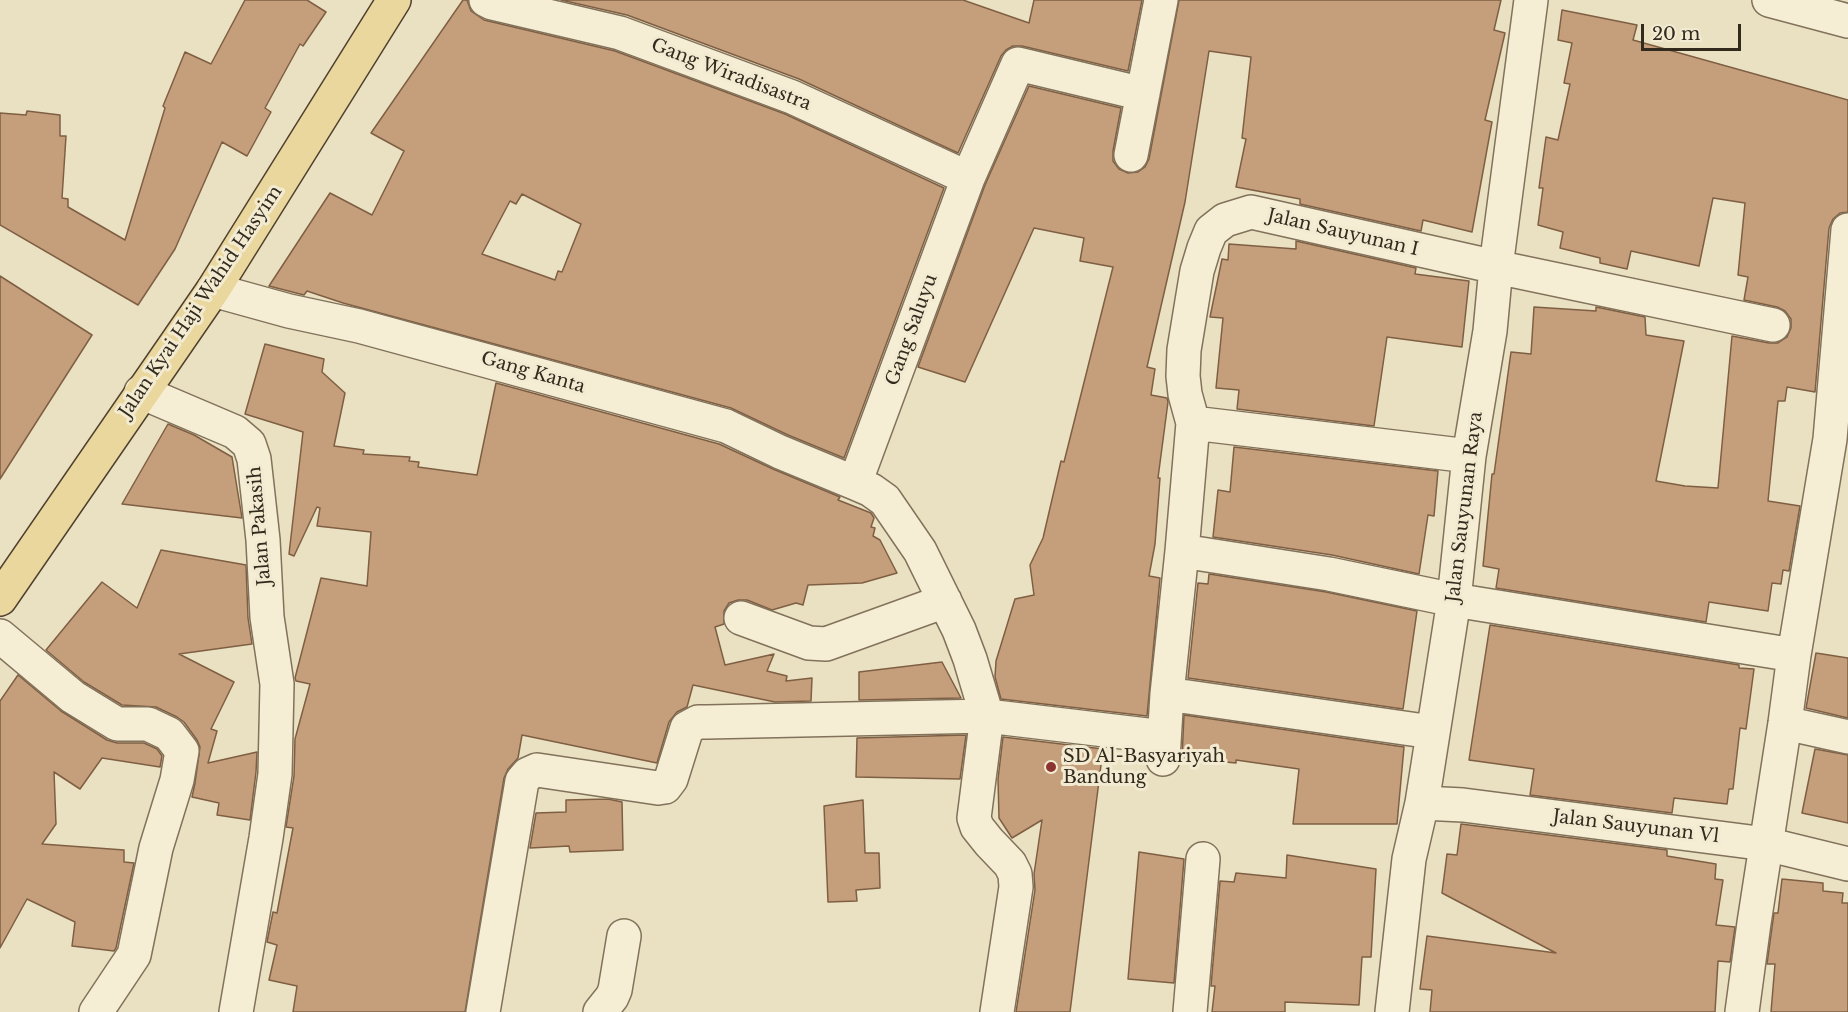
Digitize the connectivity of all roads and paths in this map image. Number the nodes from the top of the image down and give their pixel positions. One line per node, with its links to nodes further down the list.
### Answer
1 (394, 0): 12 (main road, Jalan Kyai Haji Wahid Hasyim)
2 (486, 0): 9 (street, Gang Wiradisastra)
3 (1161, 0): 7 (street)
4 (1531, 0): 11 (street, Jalan Sauyunan Raya)
5 (1769, 0): 6 (street)
6 (1839, 13)
7 (1143, 94): 8 (street); 9 (street, Gang Saluyu)
8 (1131, 155)
9 (968, 178): 18 (street, Gang Saluyu)
10 (1848, 230): 16 (street)
11 (1496, 267): 13 (street, Jalan Sauyunan I); 15 (street, Jalan Sauyunan I); 17 (street, Jalan Sauyunan Raya)
12 (213, 290): 14 (main road, Jalan Kyai Haji Wahid Hasyim); 18 (street, Gang Kanta)
13 (1773, 325)
14 (141, 392): 20 (main road, Jalan Kyai Haji Wahid Hasyim); 37 (street, Jalan Pakasih)
15 (1193, 423): 17 (street); 19 (street)
16 (1839, 440): 25 (street)
17 (1470, 456): 21 (street, Jalan Sauyunan Raya)
18 (851, 481): 22 (street, Gang Kanta)
19 (1182, 550): 21 (street); 26 (street)
20 (0, 599)
21 (1454, 600): 25 (street); 29 (street, Jalan Sauyunan Raya)
22 (945, 601): 23 (street); 27 (street, Gang Kanta)
23 (741, 618)
24 (0, 636): 36 (street)
25 (1794, 655): 28 (street)
26 (1167, 694): 27 (street); 29 (street)
27 (987, 716): 38 (street); 40 (street)
28 (1785, 723): 30 (street); 32 (street)
29 (1432, 732): 31 (street, Jalan Sauyunan Raya)
30 (1848, 737)
31 (1422, 802): 32 (street, Jalan Sauyunan Vl); 42 (street, Jalan Sauyunan Raya)
32 (1766, 844): 34 (street, Jalan Sauyunan Vl); 43 (street)
33 (1203, 859): 41 (street)
34 (1848, 864)
35 (624, 936): 39 (street)
36 (96, 1012)
37 (236, 1012)
38 (483, 1012)
39 (600, 1012)
40 (997, 1012)
41 (1191, 1012)
42 (1392, 1012)
43 (1742, 1012)

